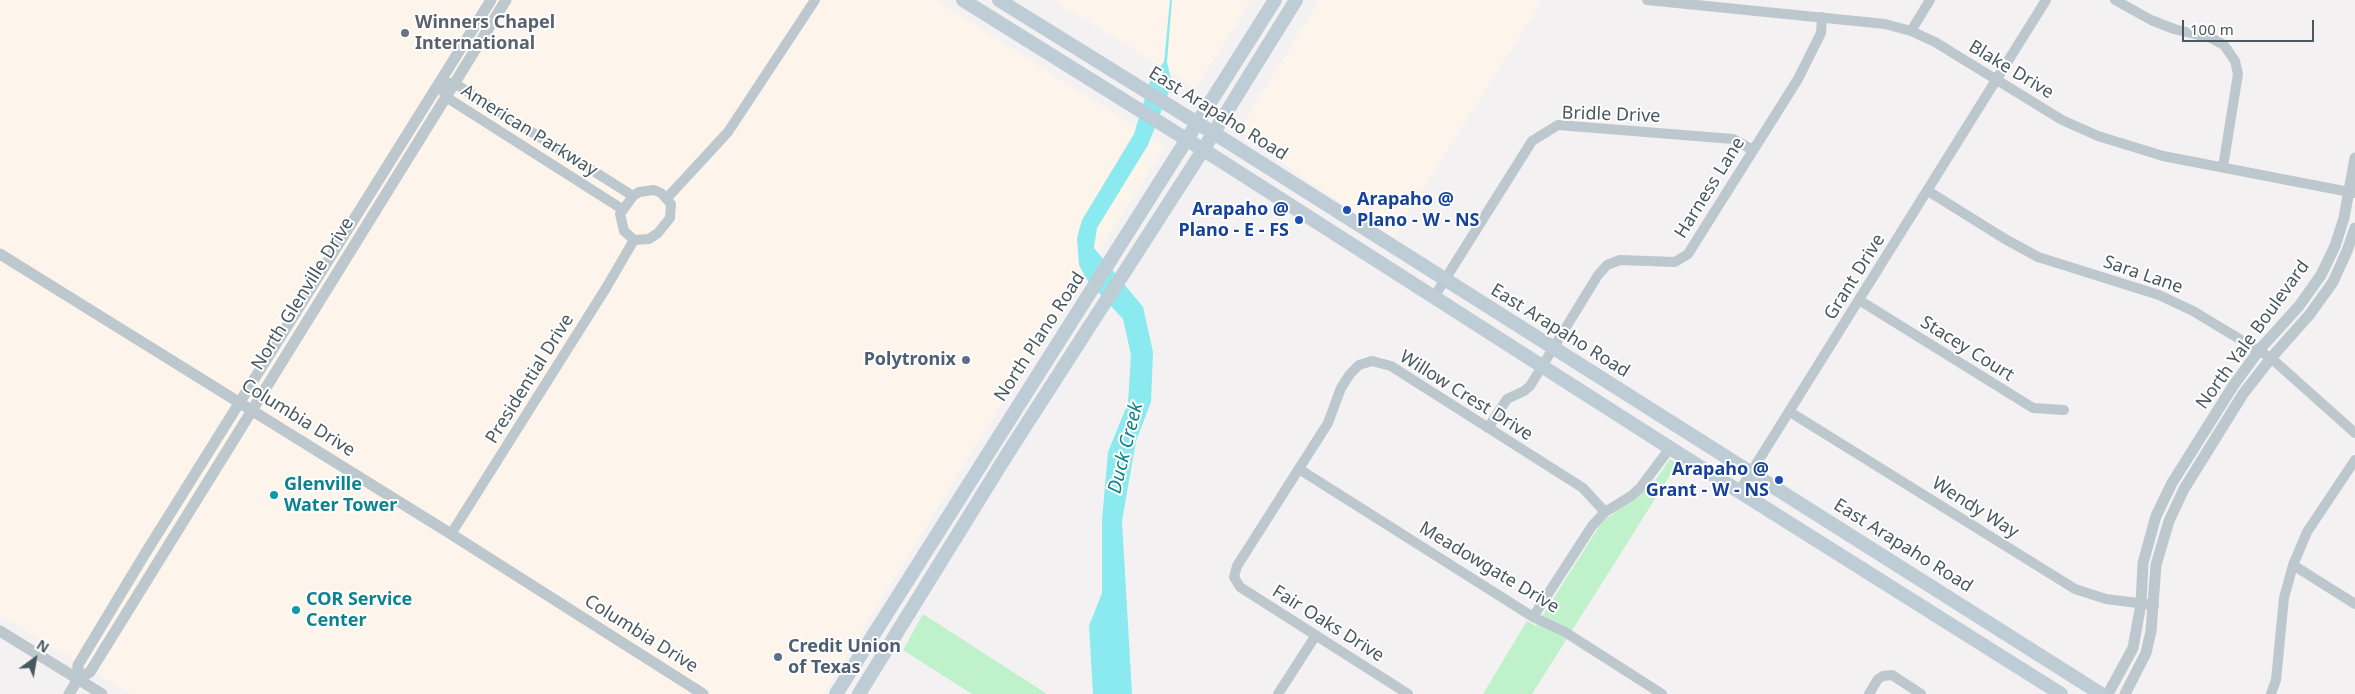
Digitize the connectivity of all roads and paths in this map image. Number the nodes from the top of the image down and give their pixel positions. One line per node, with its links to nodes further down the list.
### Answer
1 (491, 0): 15 (street, North Glenville Drive)
2 (506, 0): 16 (street, North Glenville Drive)
3 (814, 0): 32 (street)
4 (963, 0): 21 (main road)
5 (999, 0): 18 (main road, East Arapaho Road)
6 (1275, 0): 18 (main road, North Plano Road)
7 (1296, 0): 20 (main road, North Plano Road)
8 (1653, 0): 12 (street, Blake Drive)
9 (1930, 0): 13 (street)
10 (2046, 0): 14 (street, Grant Drive)
11 (2115, 0): 27 (street)
12 (1822, 17): 13 (street, Blake Drive); 24 (street, Harness Lane)
13 (1911, 31): 14 (street, Blake Drive)
14 (1997, 80): 27 (street, Blake Drive); 29 (street, Grant Drive)
15 (439, 83): 16 (street, American Parkway); 17 (street, American Parkway); 45 (street, North Glenville Drive)
16 (454, 83): 17 (street, North Glenville Drive); 19 (street, American Parkway)
17 (446, 97): 22 (street, American Parkway); 46 (street, North Glenville Drive)
18 (1196, 123): 20 (main road, East Arapaho Road); 21 (main road, North Plano Road)
19 (531, 133): 22 (street); 26 (street, American Parkway)
20 (1214, 133): 23 (main road, North Plano Road); 37 (main road, East Arapaho Road)
21 (1186, 140): 23 (main road); 63 (main road, North Plano Road)
22 (523, 145): 28 (street, American Parkway)
23 (1203, 150): 38 (main road); 65 (main road, North Plano Road)
24 (1753, 150): 37 (street, Bridle Drive); 40 (street, Harness Lane)
25 (2355, 158): 30 (street, North Yale Boulevard)
26 (578, 162): 28 (street); 31 (street, American Parkway)
27 (2223, 167): 30 (street, Blake Drive)
28 (570, 175): 33 (street, American Parkway)
29 (1928, 191): 39 (street, Grant Drive); 41 (street, Sara Lane)
30 (2352, 192): 41 (street, North Yale Boulevard)
31 (633, 196): 32 (street); 33 (street)
32 (667, 198): 35 (street)
33 (622, 209): 35 (street)
34 (2355, 228): 42 (street, North Yale Boulevard)
35 (634, 240): 58 (street, Presidential Drive)
36 (0, 254): 45 (street, Columbia Drive)
37 (1445, 280): 38 (street, Bridle Drive); 40 (main road, East Arapaho Road)
38 (1434, 297): 43 (main road)
39 (1859, 300): 47 (street, Stacey Court); 48 (street, Grant Drive)
40 (1553, 348): 43 (street, Harness Lane); 44 (main road, East Arapaho Road)
41 (2259, 350): 42 (street, Sara Lane); 64 (street, North Yale Boulevard)
42 (2271, 358): 51 (street, Sara Lane); 67 (street, North Yale Boulevard)
43 (1543, 365): 49 (main road); 50 (street, Harness Lane)
44 (1624, 393): 49 (main road); 55 (main road, East Arapaho Road)
45 (238, 402): 46 (street, Columbia Drive); 59 (street, North Glenville Drive)
46 (251, 410): 58 (street, Columbia Drive); 60 (street, North Glenville Drive)
47 (2064, 410)
48 (1790, 412): 55 (street, Grant Drive); 64 (street, Wendy Way)
49 (1628, 421): 52 (main road)
50 (1488, 428): 54 (street, Willow Crest Drive); 57 (street, Willow Crest Drive)
51 (2355, 433)
52 (1670, 448): 56 (main road); 57 (street)
53 (2355, 460): 61 (street)
54 (1299, 469): 62 (street, Willow Crest Drive); 68 (street, Meadowgate Drive)
55 (1751, 472): 56 (street, Grant Drive); 83 (main road, East Arapaho Road)
56 (1740, 490): 82 (main road)
57 (1605, 512): 68 (street)
58 (451, 534): 75 (street, Columbia Drive)
59 (143, 557): 60 (street); 71 (street, North Glenville Drive)
60 (156, 565): 71 (street, North Glenville Drive)
61 (2292, 565): 66 (street); 86 (street)
62 (1234, 577): 70 (street, Fair Oaks Drive)
63 (899, 593): 65 (main road); 72 (main road, North Plano Road)
64 (2141, 602): 67 (street, Wendy Way); 84 (street, North Yale Boulevard)
65 (915, 604): 76 (main road, North Plano Road)
66 (2355, 604)
67 (2154, 605): 85 (street, North Yale Boulevard)
68 (1533, 618): 79 (street, Meadowgate Drive)
69 (0, 631): 71 (street)
70 (1316, 635): 77 (street); 78 (street, Fair Oaks Drive)
71 (78, 679): 73 (street, North Glenville Drive); 74 (street)
72 (839, 689): 76 (street)
73 (69, 694)
74 (102, 694)
75 (704, 694)
76 (859, 694)
77 (1278, 694)
78 (1408, 694)
79 (1662, 694)
80 (1869, 694): 81 (street)
81 (1922, 694)
82 (2061, 694)
83 (2101, 694)
84 (2108, 694)
85 (2125, 694)
86 (2272, 694)

